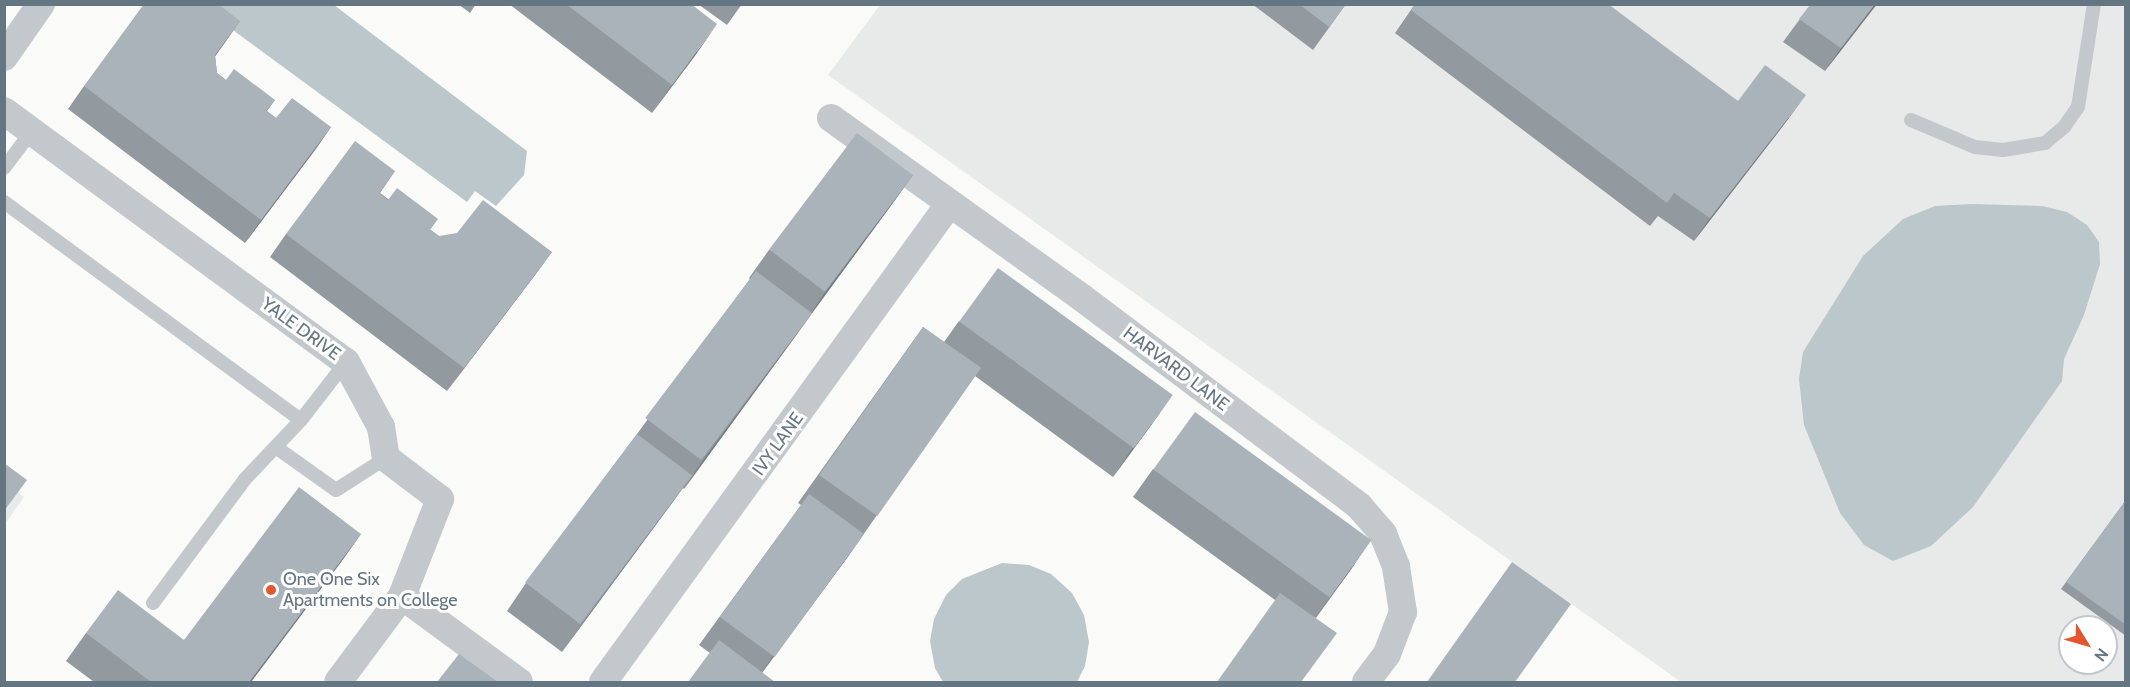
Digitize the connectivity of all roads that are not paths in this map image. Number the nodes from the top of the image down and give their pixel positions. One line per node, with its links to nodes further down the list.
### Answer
1 (41, 4): 3 (street)
2 (2094, 4): 6 (lane)
3 (4, 57)
4 (4, 111): 7 (street, YALE DRIVE)
5 (831, 118): 10 (street, HARVARD LANE)
6 (1911, 120)
7 (32, 131): 8 (lane); 11 (street, YALE DRIVE)
8 (4, 168)
9 (4, 202): 12 (lane)
10 (950, 204): 19 (street, IVY LANE); 20 (street, HARVARD LANE)
11 (346, 362): 12 (lane); 14 (street, YALE DRIVE)
12 (301, 420): 13 (lane)
13 (277, 448): 14 (lane); 16 (lane)
14 (386, 458): 15 (street)
15 (402, 596): 17 (street); 18 (street)
16 (153, 603)
17 (338, 682)
18 (519, 682)
19 (603, 682)
20 (1366, 682)

